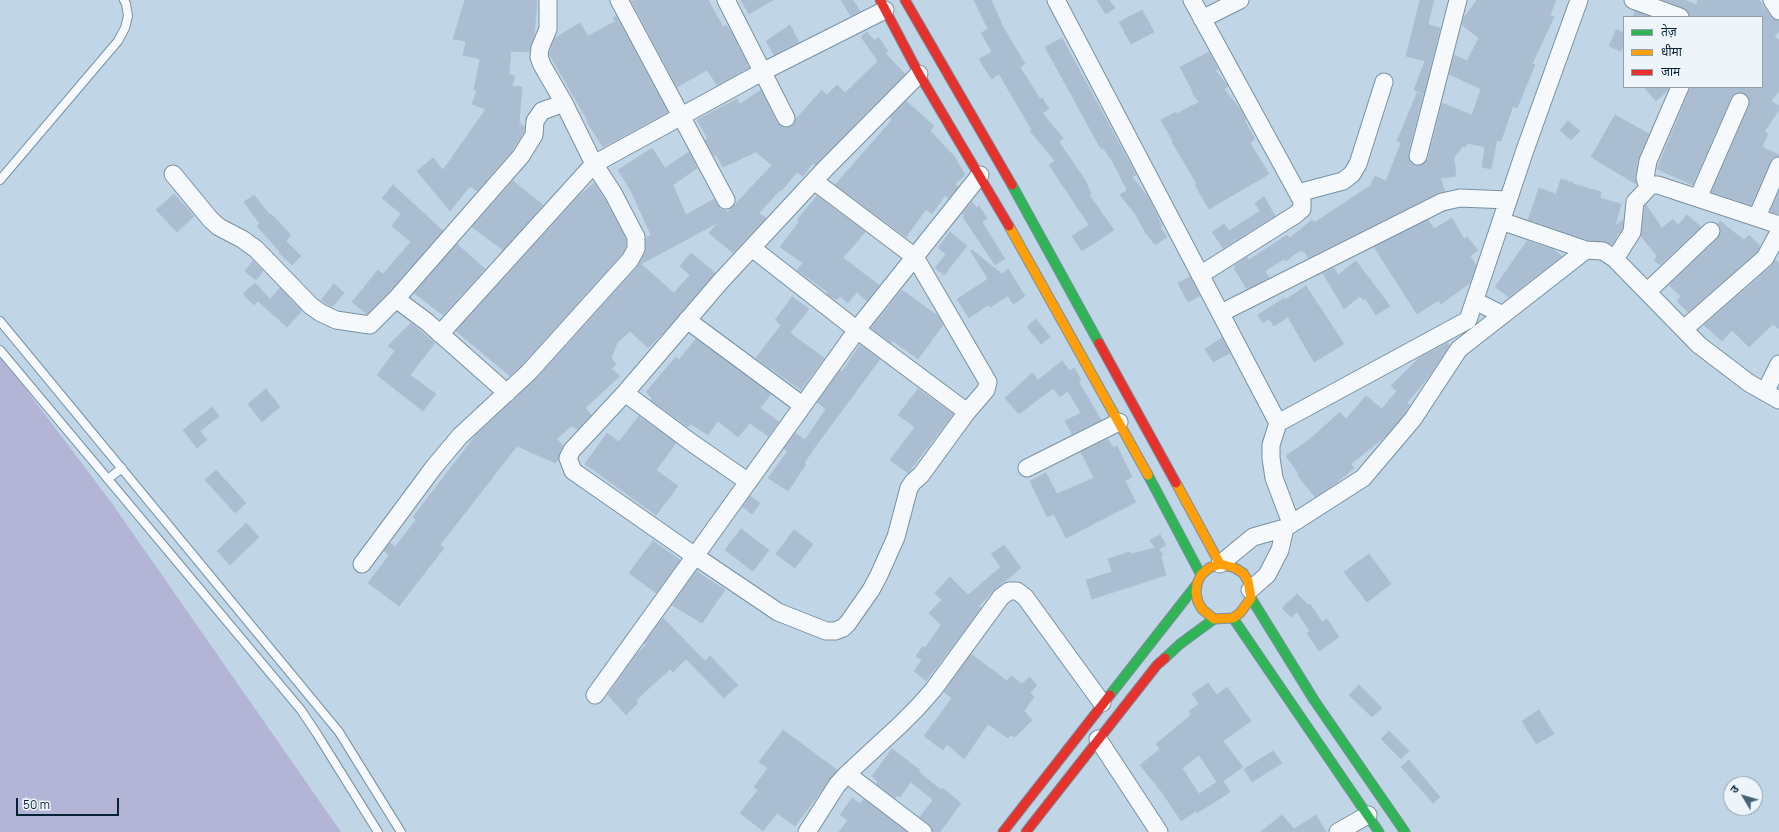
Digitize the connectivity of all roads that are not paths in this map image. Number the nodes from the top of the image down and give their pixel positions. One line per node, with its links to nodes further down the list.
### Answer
1 (124, 0): 30 (lane)
2 (548, 0): 22 (street)
3 (619, 0): 23 (street)
4 (726, 0): 17 (street)
5 (905, 0): 75 (main road)
6 (1056, 0): 46 (street)
7 (1192, 0): 16 (street)
8 (1240, 0): 16 (street)
9 (1458, 0): 25 (street)
10 (1579, 0): 36 (street)
11 (1633, 0): 15 (street)
12 (1772, 0): 14 (street)
13 (882, 5): 17 (street); 18 (main road)
14 (1779, 11)
15 (1677, 16)
16 (1202, 19): 32 (street)
17 (762, 72): 23 (street); 24 (street)
18 (920, 74): 29 (main road); 31 (street)
19 (1384, 82): 32 (street)
20 (1680, 88): 33 (street)
21 (1740, 102): 34 (street)
22 (564, 103): 26 (street); 48 (street)
23 (680, 116): 26 (street); 35 (street)
24 (786, 118)
25 (1418, 156)
26 (594, 164): 57 (street); 61 (street)
27 (1779, 166): 37 (street)
28 (172, 174): 48 (street)
29 (980, 175): 44 (street); 66 (main road)
30 (0, 180)
31 (814, 181): 42 (street); 44 (street)
32 (1298, 193): 46 (street)
33 (1642, 194): 34 (street); 45 (street)
34 (1698, 198): 37 (street)
35 (726, 200)
36 (1508, 200): 38 (street); 50 (street)
37 (1757, 217): 39 (street)
38 (1501, 221): 43 (street); 49 (street)
39 (1779, 225)
40 (1711, 231): 47 (street)
41 (1779, 232): 55 (street)
42 (752, 248): 52 (street); 56 (street)
43 (1586, 250): 45 (street); 51 (street)
44 (914, 257): 56 (street); 65 (street)
45 (1615, 259): 47 (street)
46 (1200, 275): 50 (street)
47 (1647, 292): 55 (street)
48 (396, 299): 57 (street)
49 (1475, 301): 51 (street); 53 (street)
50 (1215, 303): 67 (street)
51 (1503, 315): 58 (street)
52 (688, 320): 62 (street); 64 (street)
53 (1468, 320): 58 (street); 67 (street)
54 (0, 321): 68 (lane)
55 (1684, 329): 63 (street)
56 (857, 330): 64 (street); 65 (street)
57 (440, 334): 61 (street)
58 (1459, 349): 72 (street)
59 (0, 350): 70 (lane)
60 (1779, 364): 63 (street)
61 (507, 393): 74 (street)
62 (625, 393): 71 (street); 73 (street)
63 (1772, 396)
64 (802, 405): 71 (street)
65 (967, 412): 73 (street)
66 (1119, 422): 69 (street); 76 (main road)
67 (1278, 423): 72 (street)
68 (122, 468): 70 (lane); 86 (lane)
69 (1027, 468)
70 (108, 479): 85 (lane)
71 (747, 481): 73 (street)
72 (1288, 525): 75 (street); 77 (street)
73 (695, 556): 80 (street)
74 (362, 564)
75 (1220, 564): 76 (main road); 77 (main road)
76 (1199, 580): 79 (main road); 81 (main road)
77 (1250, 594): 78 (main road); 94 (main road)
78 (1233, 618): 79 (main road); 84 (main road)
79 (1214, 619): 82 (main road)
80 (595, 695)
81 (1102, 703): 83 (street); 89 (main road)
82 (1098, 739): 90 (main road); 91 (street)
83 (847, 774): 87 (street); 88 (street)
84 (1368, 815): 92 (street); 93 (main road)
85 (378, 832)
86 (401, 832)
87 (807, 832)
88 (923, 832)
89 (1003, 832)
90 (1026, 832)
91 (1159, 832)
92 (1338, 832)
93 (1379, 832)
94 (1405, 832)

